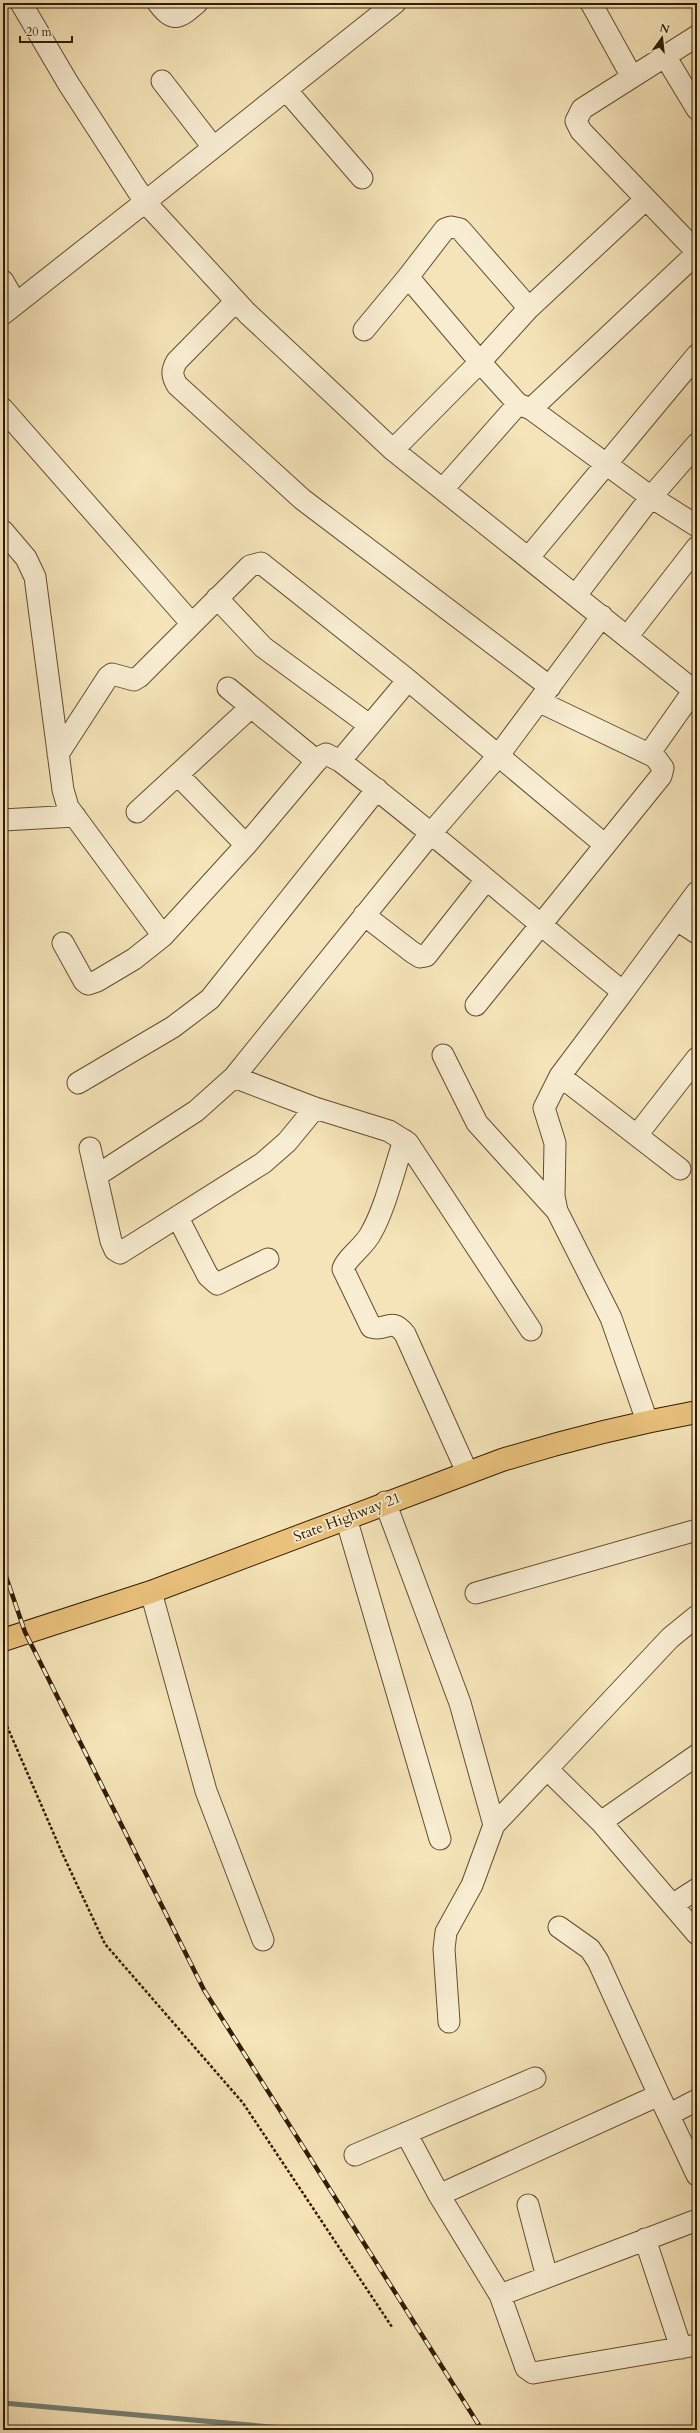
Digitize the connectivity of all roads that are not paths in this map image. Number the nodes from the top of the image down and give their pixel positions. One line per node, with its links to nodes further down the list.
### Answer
1 (21, 3): 15 (street)
2 (158, 3): 3 (street)
3 (197, 3)
4 (395, 3): 10 (street)
5 (595, 5): 8 (street)
6 (697, 36): 7 (street)
7 (665, 56): 8 (street); 11 (street)
8 (632, 77): 14 (street)
9 (162, 81): 12 (street)
10 (287, 90): 12 (street); 13 (street)
11 (697, 109)
12 (213, 147): 15 (street)
13 (362, 178)
14 (646, 199): 16 (street); 20 (street)
15 (145, 202): 19 (street); 21 (street)
16 (697, 253): 25 (street)
17 (408, 277): 20 (street); 22 (street); 24 (street)
18 (3, 281): 21 (street)
19 (236, 301): 28 (street); 44 (street)
20 (529, 308): 24 (street)
21 (10, 309)
22 (364, 330)
23 (697, 355): 29 (street)
24 (480, 362): 25 (street); 28 (street)
25 (525, 407): 29 (street); 30 (street)
26 (3, 409): 39 (street)
27 (697, 444): 31 (street)
28 (393, 450): 30 (street)
29 (605, 463): 31 (street); 35 (street)
30 (443, 489): 35 (street)
31 (651, 497): 32 (street); 36 (street)
32 (697, 526)
33 (3, 531): 47 (street)
34 (697, 547): 40 (street)
35 (529, 557): 36 (street)
36 (576, 595): 38 (street)
37 (217, 598): 39 (street); 41 (street); 46 (street)
38 (602, 616): 40 (street); 44 (street)
39 (192, 624): 47 (street)
40 (627, 637): 42 (street)
41 (408, 680): 46 (street); 49 (street)
42 (694, 685): 48 (street)
43 (228, 688): 45 (street)
44 (545, 694): 48 (street); 49 (street)
45 (251, 707): 50 (street); 52 (street)
46 (369, 725): 51 (street)
47 (58, 754): 55 (street)
48 (649, 754): 58 (street)
49 (498, 756): 57 (street); 58 (street)
50 (317, 761): 51 (street); 59 (street)
51 (340, 761): 53 (street)
52 (178, 775): 54 (street); 59 (street)
53 (377, 789): 57 (street); 74 (street)
54 (137, 812)
55 (75, 816): 56 (street); 66 (street)
56 (3, 820)
57 (432, 832): 60 (street); 62 (street)
58 (604, 844): 64 (street)
59 (246, 845): 66 (street)
60 (486, 880): 62 (street); 64 (street)
61 (697, 892): 63 (street)
62 (364, 915): 73 (street)
63 (677, 920): 65 (street); 68 (street)
64 (540, 925): 68 (street); 69 (street)
65 (697, 934)
66 (163, 936): 67 (street)
67 (63, 943)
68 (623, 992): 72 (street)
69 (476, 1005)
70 (443, 1055): 81 (street)
71 (697, 1058): 76 (street)
72 (560, 1076): 76 (street); 81 (street)
73 (234, 1077): 75 (street); 80 (street)
74 (78, 1083)
75 (315, 1108): 77 (street); 82 (street)
76 (637, 1135): 79 (street)
77 (404, 1140): 84 (street); 87 (street)
78 (90, 1148): 80 (street)
79 (680, 1170)
80 (96, 1176): 82 (street)
81 (557, 1211): 86 (street)
82 (178, 1218): 83 (street)
83 (268, 1259)
84 (531, 1330)
85 (697, 1412): 86 (highway, State Highway 21)
86 (647, 1421): 87 (highway, State Highway 21)
87 (467, 1472): 88 (highway, State Highway 21)
88 (386, 1502): 89 (highway, State Highway 21); 98 (street)
89 (346, 1518): 91 (highway, State Highway 21); 99 (street)
90 (697, 1530): 92 (street)
91 (151, 1592): 94 (highway, State Highway 21); 104 (street)
92 (476, 1593)
93 (697, 1616): 96 (street)
94 (3, 1640)
95 (697, 1755): 97 (street)
96 (547, 1769): 97 (street); 98 (street)
97 (601, 1822): 101 (street)
98 (494, 1825): 105 (street)
99 (440, 1839)
100 (697, 1889): 101 (street)
101 (672, 1905): 103 (street)
102 (559, 1927): 107 (street)
103 (697, 1934)
104 (263, 1940)
105 (449, 2022)
106 (535, 2078): 110 (street)
107 (659, 2095): 109 (street); 113 (street)
108 (697, 2100): 109 (street)
109 (670, 2114): 112 (street)
110 (406, 2133): 111 (street); 113 (street)
111 (354, 2155)
112 (697, 2175)
113 (439, 2195): 118 (street)
114 (528, 2205): 117 (street)
115 (697, 2220): 116 (street)
116 (645, 2239): 117 (street); 119 (street)
117 (547, 2277): 118 (street)
118 (500, 2295): 119 (street)
119 (689, 2347)

